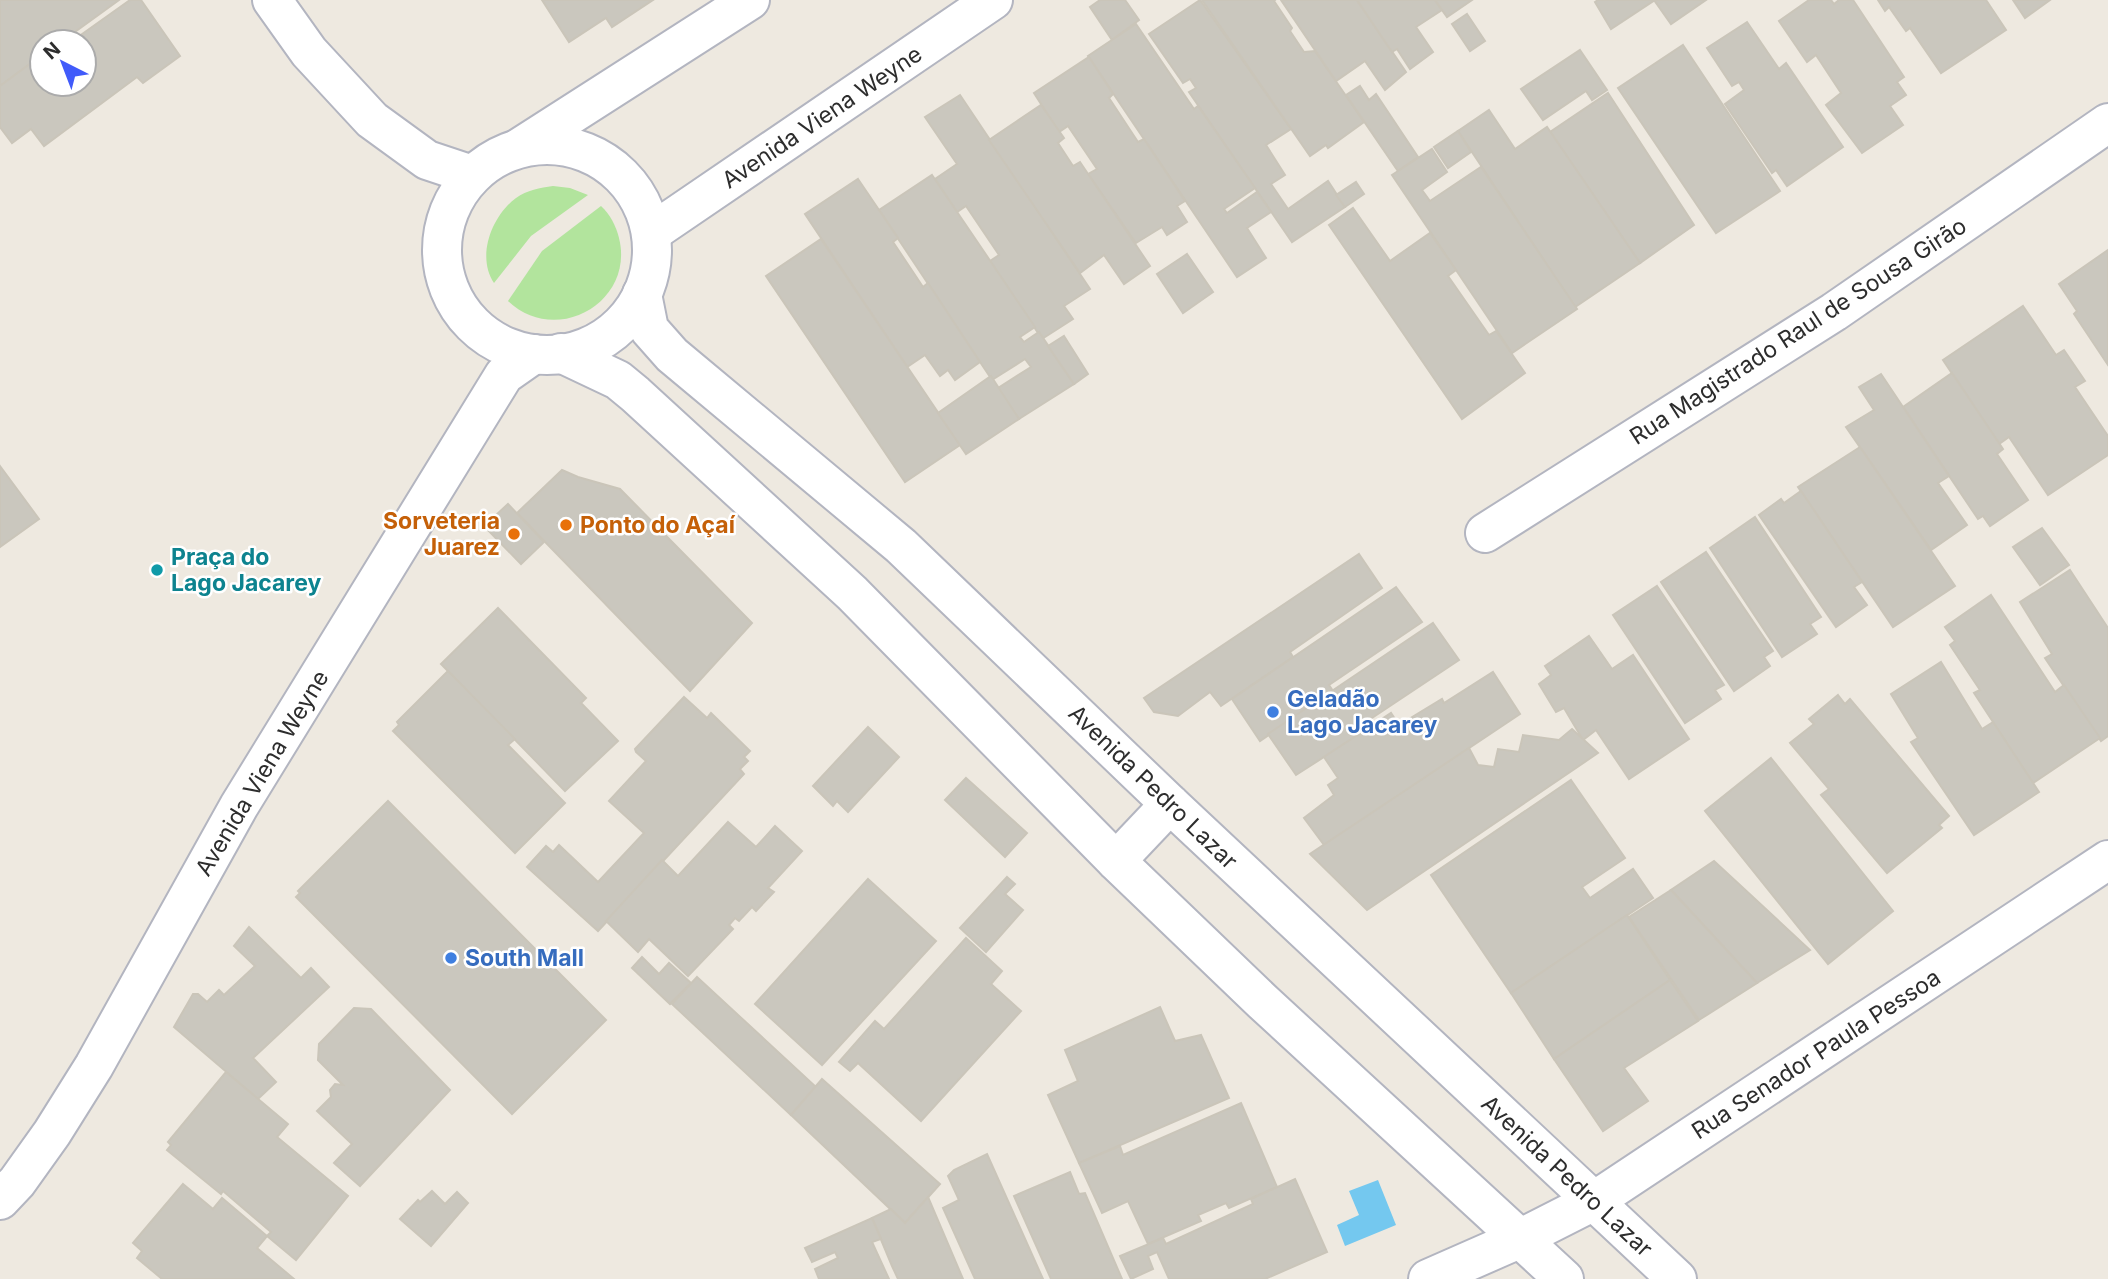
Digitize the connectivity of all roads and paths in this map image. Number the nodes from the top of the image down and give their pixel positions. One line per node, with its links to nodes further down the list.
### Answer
1 (272, 0): 6 (street)
2 (750, 0): 5 (street)
3 (993, 0): 7 (street, Avenida Viena Weyne)
4 (2108, 123): 10 (street, Rua Magistrado Raul de Sousa Girão)
5 (519, 148): 6 (street); 7 (street)
6 (472, 175): 9 (street)
7 (651, 233): 8 (street)
8 (642, 294): 9 (street); 11 (street, Avenida Pedro Lazar)
9 (548, 354): 13 (street); 14 (street, Avenida Viena Weyne)
10 (1485, 533)
11 (1170, 804): 13 (street); 15 (street, Avenida Pedro Lazar)
12 (2108, 860): 15 (street, Rua Senador Paula Pessoa)
13 (1116, 861): 16 (street)
14 (0, 1200)
15 (1594, 1201): 16 (street, Rua Senador Paula Pessoa); 19 (street, Avenida Pedro Lazar)
16 (1519, 1239): 17 (street, Rua Senador Paula Pessoa); 18 (street)
17 (1428, 1279)
18 (1564, 1279)
19 (1677, 1279)

